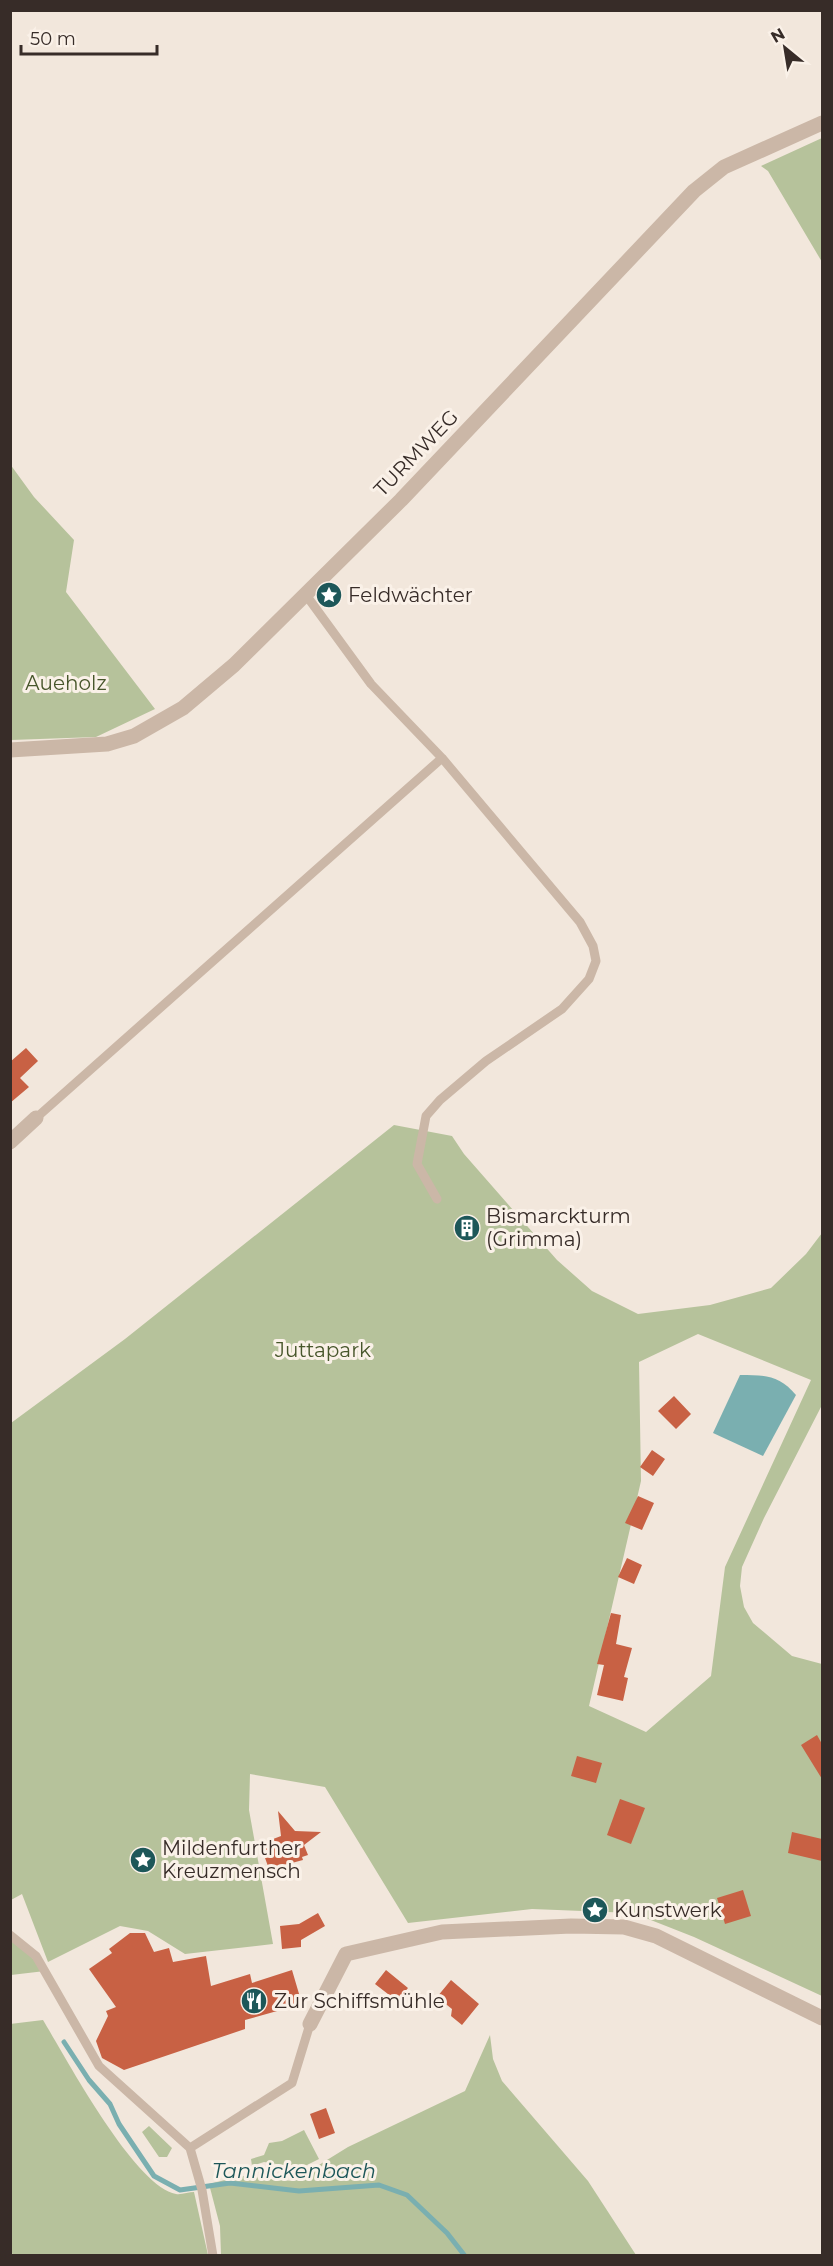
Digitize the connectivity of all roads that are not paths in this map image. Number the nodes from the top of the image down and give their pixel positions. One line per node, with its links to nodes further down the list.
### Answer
1 (822, 123): 2 (street, TURMWEG)
2 (306, 595): 3 (street, TURMWEG); 4 (lane)
3 (10, 750)
4 (442, 758): 5 (lane); 7 (lane)
5 (36, 1118): 6 (street)
6 (10, 1142)
7 (437, 1199)
8 (10, 1935): 11 (lane)
9 (822, 2018): 10 (street)
10 (310, 2024): 11 (lane)
11 (189, 2148): 12 (lane)
12 (213, 2256)

